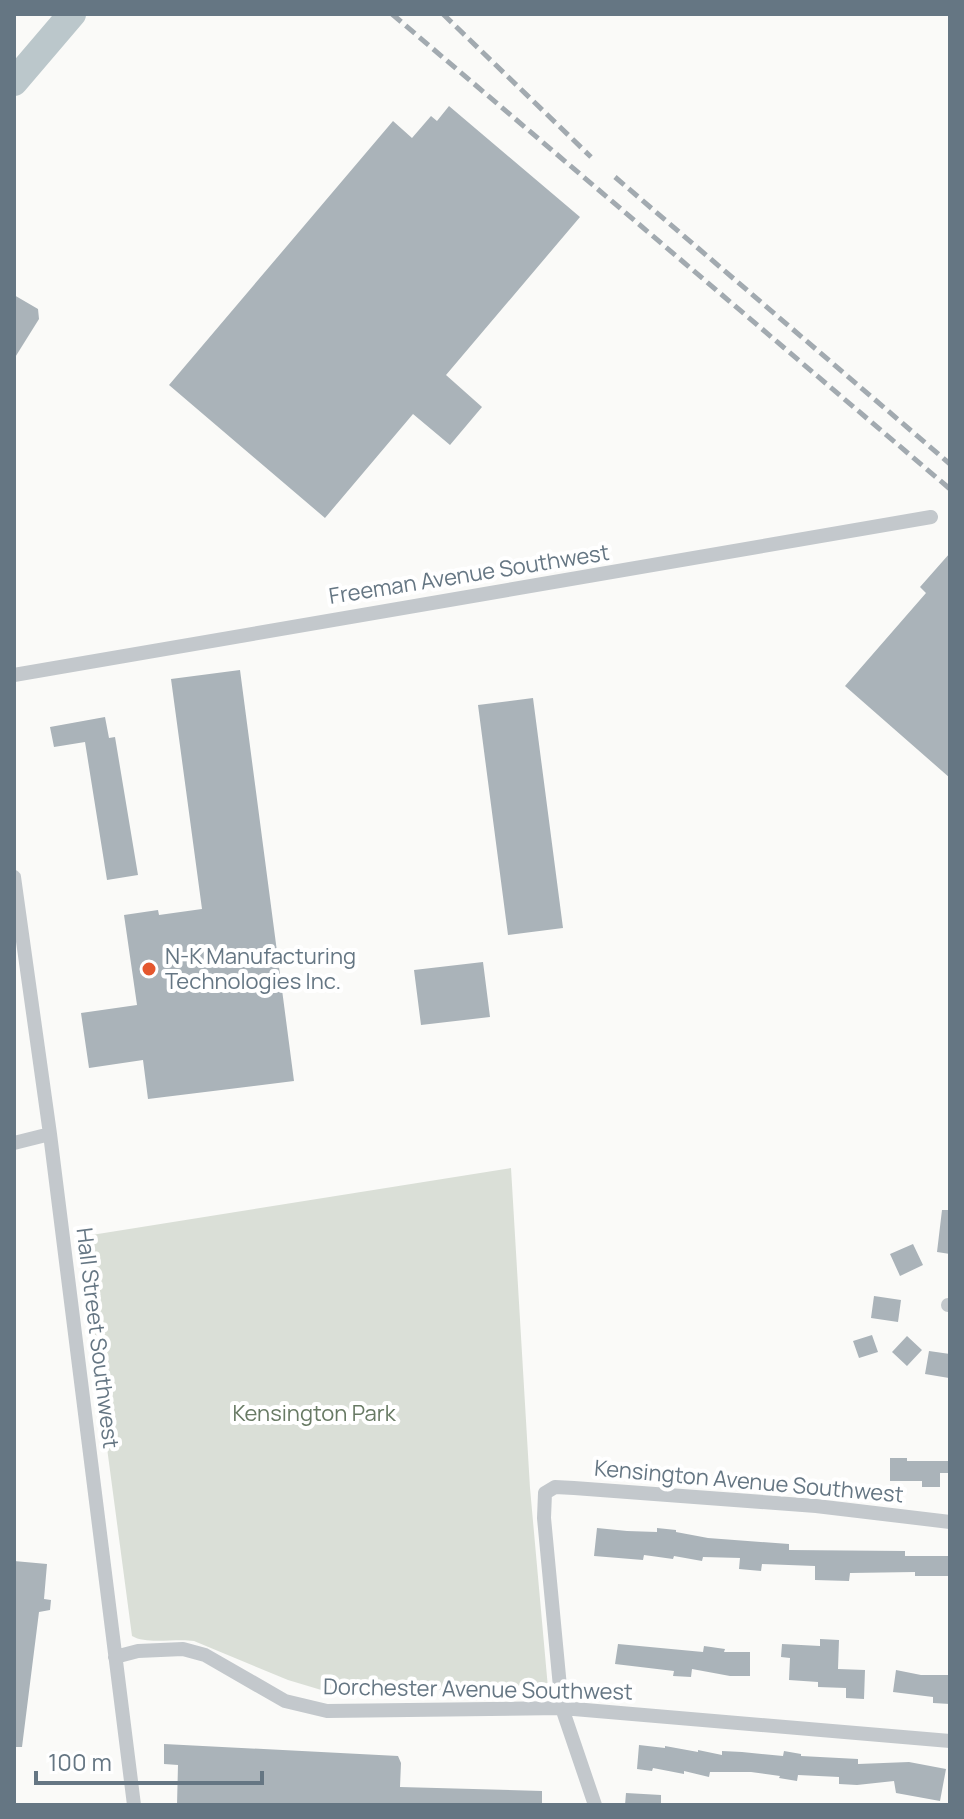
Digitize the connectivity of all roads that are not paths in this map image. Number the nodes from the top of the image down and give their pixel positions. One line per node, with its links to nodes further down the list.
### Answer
1 (931, 517): 2 (street, Freeman Avenue Southwest)
2 (14, 675)
3 (14, 877): 4 (street, Hall Street Southwest)
4 (50, 1134): 5 (street); 7 (street, Hall Street Southwest)
5 (14, 1143)
6 (950, 1522): 8 (street, Kensington Avenue Southwest)
7 (115, 1657): 8 (street, Dorchester Avenue Southwest); 10 (street, Hall Street Southwest)
8 (562, 1708): 9 (street, Dorchester Avenue Southwest); 11 (street)
9 (950, 1741)
10 (134, 1805)
11 (595, 1805)

